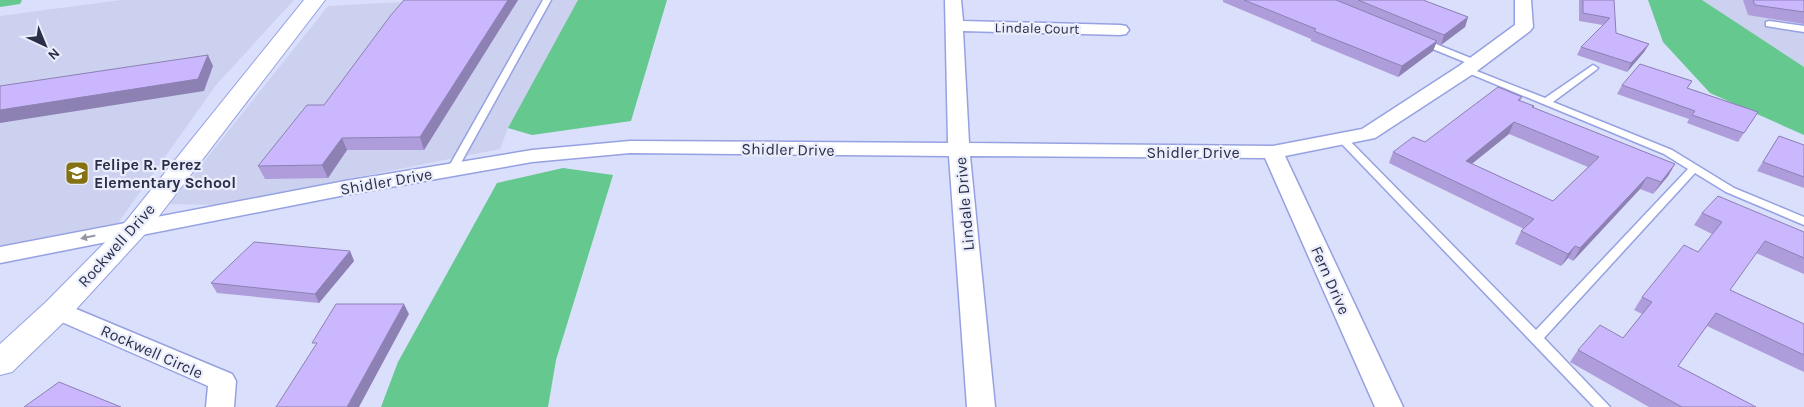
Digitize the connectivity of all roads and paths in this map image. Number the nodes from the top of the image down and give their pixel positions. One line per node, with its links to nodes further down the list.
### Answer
1 (315, 0): 19 (street, Rockwell Drive)
2 (547, 0): 17 (lane)
3 (953, 0): 6 (street, Lindale Drive)
4 (1523, 0): 10 (street, Shidler Drive)
5 (1769, 24): 7 (lane)
6 (954, 26): 8 (street, Lindale Court); 14 (street, Lindale Drive)
7 (1804, 29)
8 (1120, 30)
9 (1411, 37): 10 (lane)
10 (1470, 66): 12 (lane); 13 (street, Shidler Drive)
11 (1593, 68): 12 (lane)
12 (1546, 102): 16 (lane)
13 (1342, 139): 15 (street, Shidler Drive); 22 (lane)
14 (959, 151): 15 (street, Shidler Drive); 17 (street, Shidler Drive); 25 (street, Lindale Drive)
15 (1273, 152): 26 (street, Fern Drive)
16 (1694, 168): 18 (lane); 22 (lane)
17 (452, 170): 19 (street, Shidler Drive)
18 (1804, 221)
19 (136, 228): 20 (street, Shidler Drive, one-way to 20); 21 (street, Rockwell Drive)
20 (0, 255)
21 (58, 310): 23 (street, Rockwell Drive); 24 (street, Rockwell Circle)
22 (1536, 339): 27 (lane)
23 (0, 363)
24 (220, 407)
25 (981, 407)
26 (1389, 407)
27 (1603, 407)

